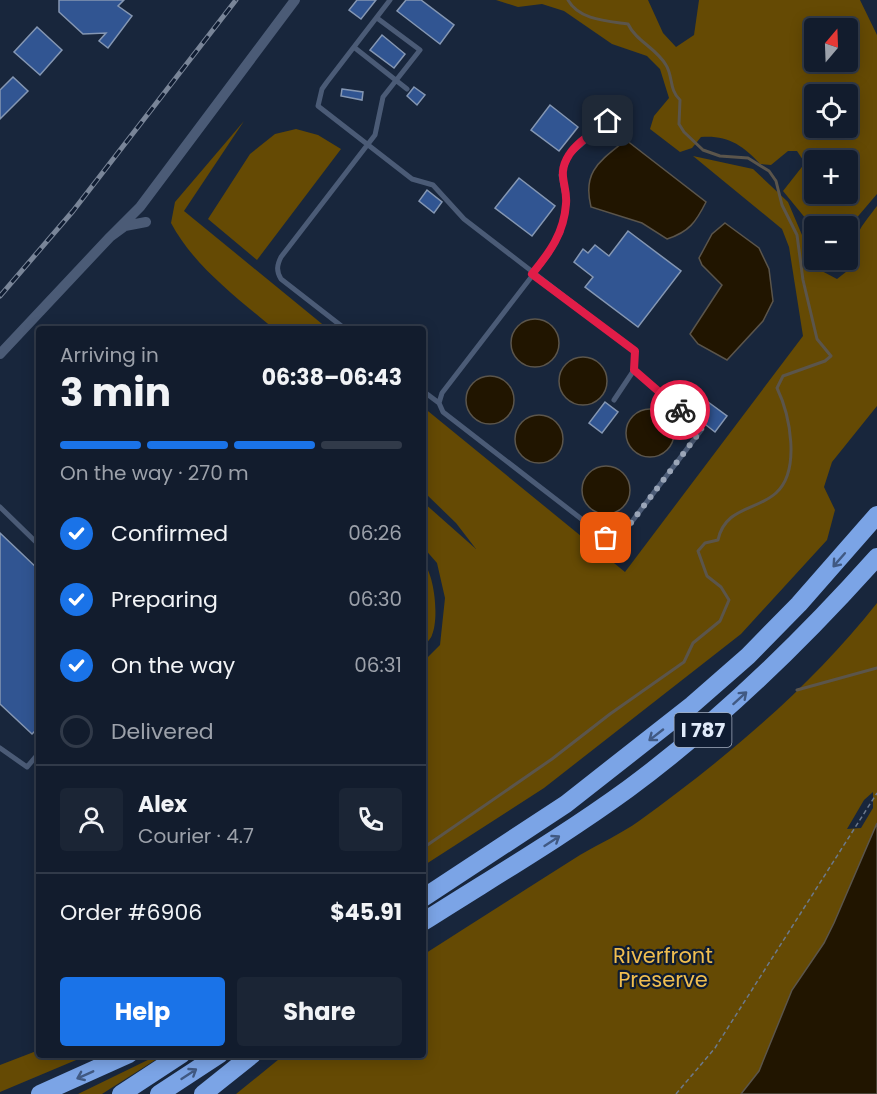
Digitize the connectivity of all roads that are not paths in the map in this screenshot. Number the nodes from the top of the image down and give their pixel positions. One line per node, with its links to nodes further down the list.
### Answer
1 (295, 0): 10 (street)
2 (390, 0): 3 (lane)
3 (377, 18): 4 (lane); 5 (lane)
4 (355, 48): 5 (lane); 8 (lane)
5 (396, 81): 6 (lane); 8 (lane)
6 (407, 89)
7 (608, 121): 11 (lane)
8 (368, 144): 11 (lane); 12 (lane)
9 (146, 222): 10 (street)
10 (110, 237): 13 (street)
11 (532, 274): 14 (lane); 17 (lane)
12 (341, 326)
13 (0, 354)
14 (634, 370): 16 (lane); 17 (lane)
15 (426, 393): 17 (lane)
16 (614, 400)
17 (439, 404)
18 (0, 508): 20 (lane)
19 (877, 515): 24 (highway, I 787, one-way to 24)
20 (36, 542)
21 (877, 557): 25 (highway, I 787, one-way to 21)
22 (0, 748): 23 (lane)
23 (36, 756)
24 (608, 772): 26 (highway); 27 (highway, I 787)
25 (503, 873): 28 (highway, I 787); 29 (highway)
26 (426, 884)
27 (426, 896)
28 (426, 920)
29 (426, 933)
30 (120, 1058): 34 (highway, one-way to 34)
31 (176, 1058): 35 (highway)
32 (214, 1058): 36 (highway, one-way to 32)
33 (248, 1058): 37 (highway)
34 (40, 1094)
35 (121, 1094)
36 (159, 1094)
37 (202, 1094)

